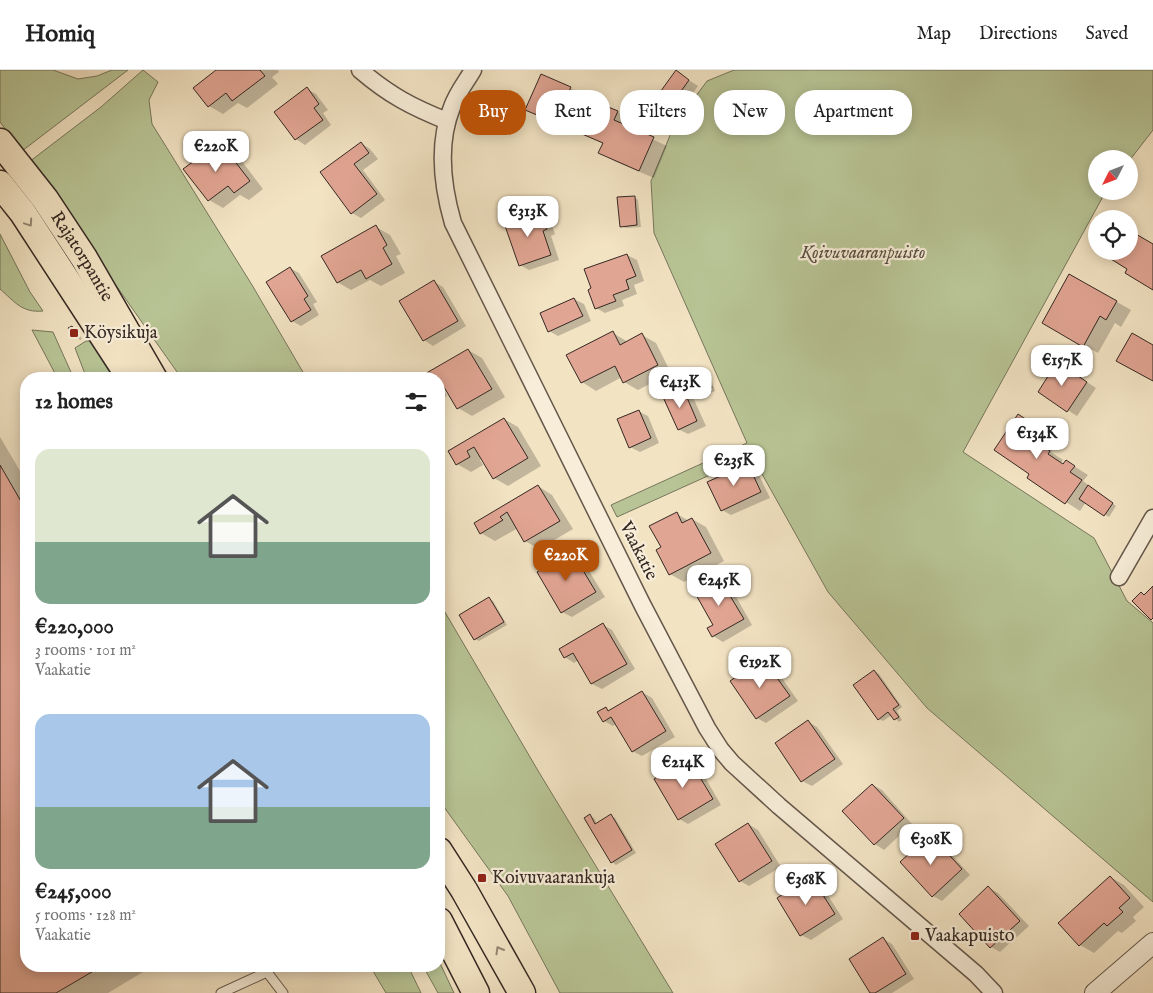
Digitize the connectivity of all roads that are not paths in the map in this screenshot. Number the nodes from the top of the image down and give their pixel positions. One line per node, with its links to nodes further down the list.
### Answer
1 (360, 70): 3 (street)
2 (473, 70): 3 (street, Vaakatie)
3 (447, 121): 17 (street, Vaakatie)
4 (0, 142): 7 (main road, Rajatorpantie)
5 (0, 184): 6 (main road, Rajatorpantie, one-way to 6)
6 (126, 372)
7 (150, 372)
8 (1153, 518): 9 (street)
9 (1119, 577)
10 (445, 860): 16 (main road, one-way to 10)
11 (445, 933): 15 (main road)
12 (1153, 943): 18 (street)
13 (221, 993): 14 (lane)
14 (283, 993)
15 (476, 993)
16 (522, 993)
17 (994, 993)
18 (1095, 993)

